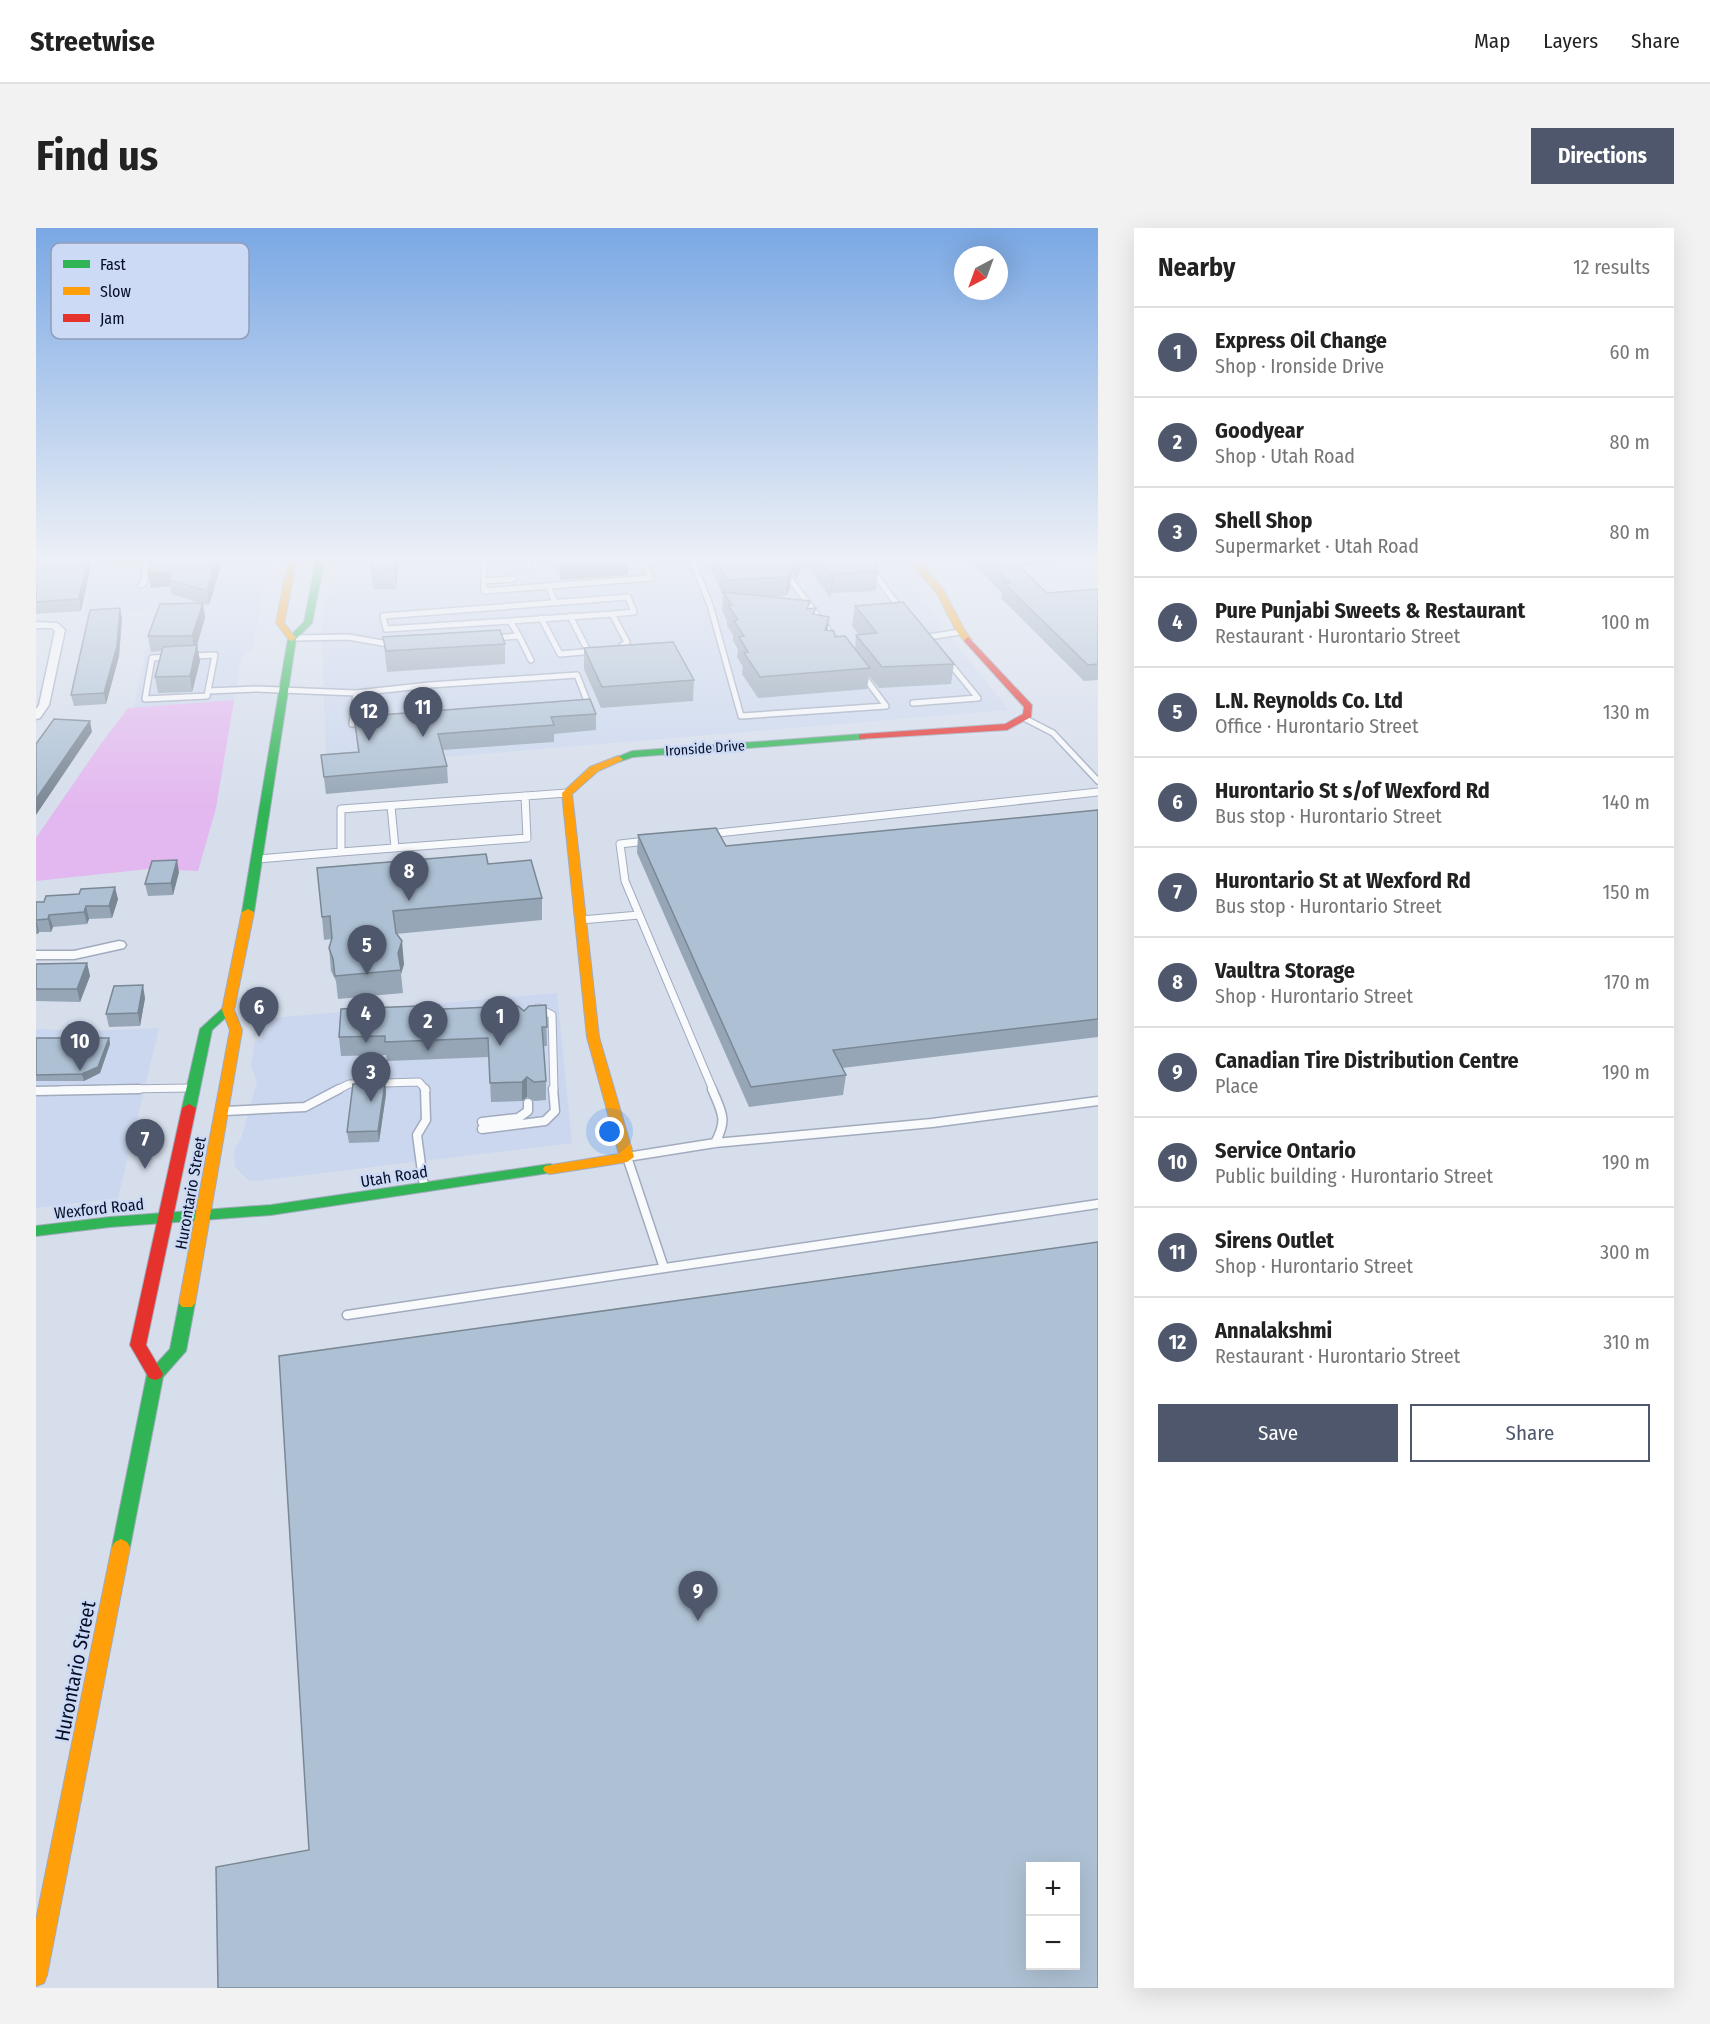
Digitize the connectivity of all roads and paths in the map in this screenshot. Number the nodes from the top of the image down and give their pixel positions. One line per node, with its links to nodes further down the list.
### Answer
1 (57, 644): 22 (street)
2 (291, 644): 18 (main road, Hurontario Street)
3 (383, 644): 10 (lane)
4 (523, 644): 15 (lane)
5 (555, 644): 12 (lane)
6 (584, 644): 12 (lane)
7 (625, 644): 11 (lane)
8 (721, 644): 16 (lane)
9 (972, 644): 23 (main road)
10 (398, 645)
11 (613, 650)
12 (588, 651): 13 (lane)
13 (597, 651)
14 (943, 654): 20 (lane)
15 (531, 660)
16 (858, 670)
17 (208, 691): 17 (lane); 18 (lane)
18 (284, 692): 19 (lane); 34 (main road, Hurontario Street)
19 (356, 693): 21 (lane); 24 (lane)
20 (913, 703)
21 (578, 706)
22 (36, 716)
23 (1024, 718): 25 (lane); 27 (main road, Ironside Drive)
24 (371, 723)
25 (1098, 781)
26 (1098, 792): 30 (lane)
27 (567, 793): 28 (lane); 36 (main road)
28 (525, 796): 29 (lane); 32 (lane)
29 (391, 806): 32 (lane); 33 (lane)
30 (699, 835)
31 (651, 840): 35 (lane)
32 (395, 848): 33 (lane)
33 (341, 852): 34 (lane)
34 (255, 859): 40 (main road, Hurontario Street)
35 (639, 915): 36 (lane); 46 (lane)
36 (580, 920): 47 (main road)
37 (119, 945): 38 (street)
38 (36, 955)
39 (527, 1009): 44 (lane)
40 (228, 1010): 41 (main road, Hurontario Street); 45 (main road, Hurontario Street)
41 (192, 1088): 42 (lane); 51 (main road, Hurontario Street)
42 (36, 1091)
43 (1098, 1101): 46 (lane)
44 (528, 1103)
45 (222, 1111): 48 (lane); 50 (main road, Hurontario Street)
46 (715, 1143): 47 (lane)
47 (627, 1158): 48 (main road, Utah Road); 53 (lane)
48 (424, 1189): 50 (main road, Utah Road)
49 (1098, 1204): 53 (lane)
50 (203, 1215): 51 (main road, Utah Road); 55 (main road, Hurontario Street)
51 (165, 1218): 52 (main road, Wexford Road); 55 (main road, Hurontario Street)
52 (36, 1231)
53 (664, 1268): 54 (lane)
54 (347, 1315)
55 (155, 1374): 56 (main road, Hurontario Street)
56 (36, 1975)

